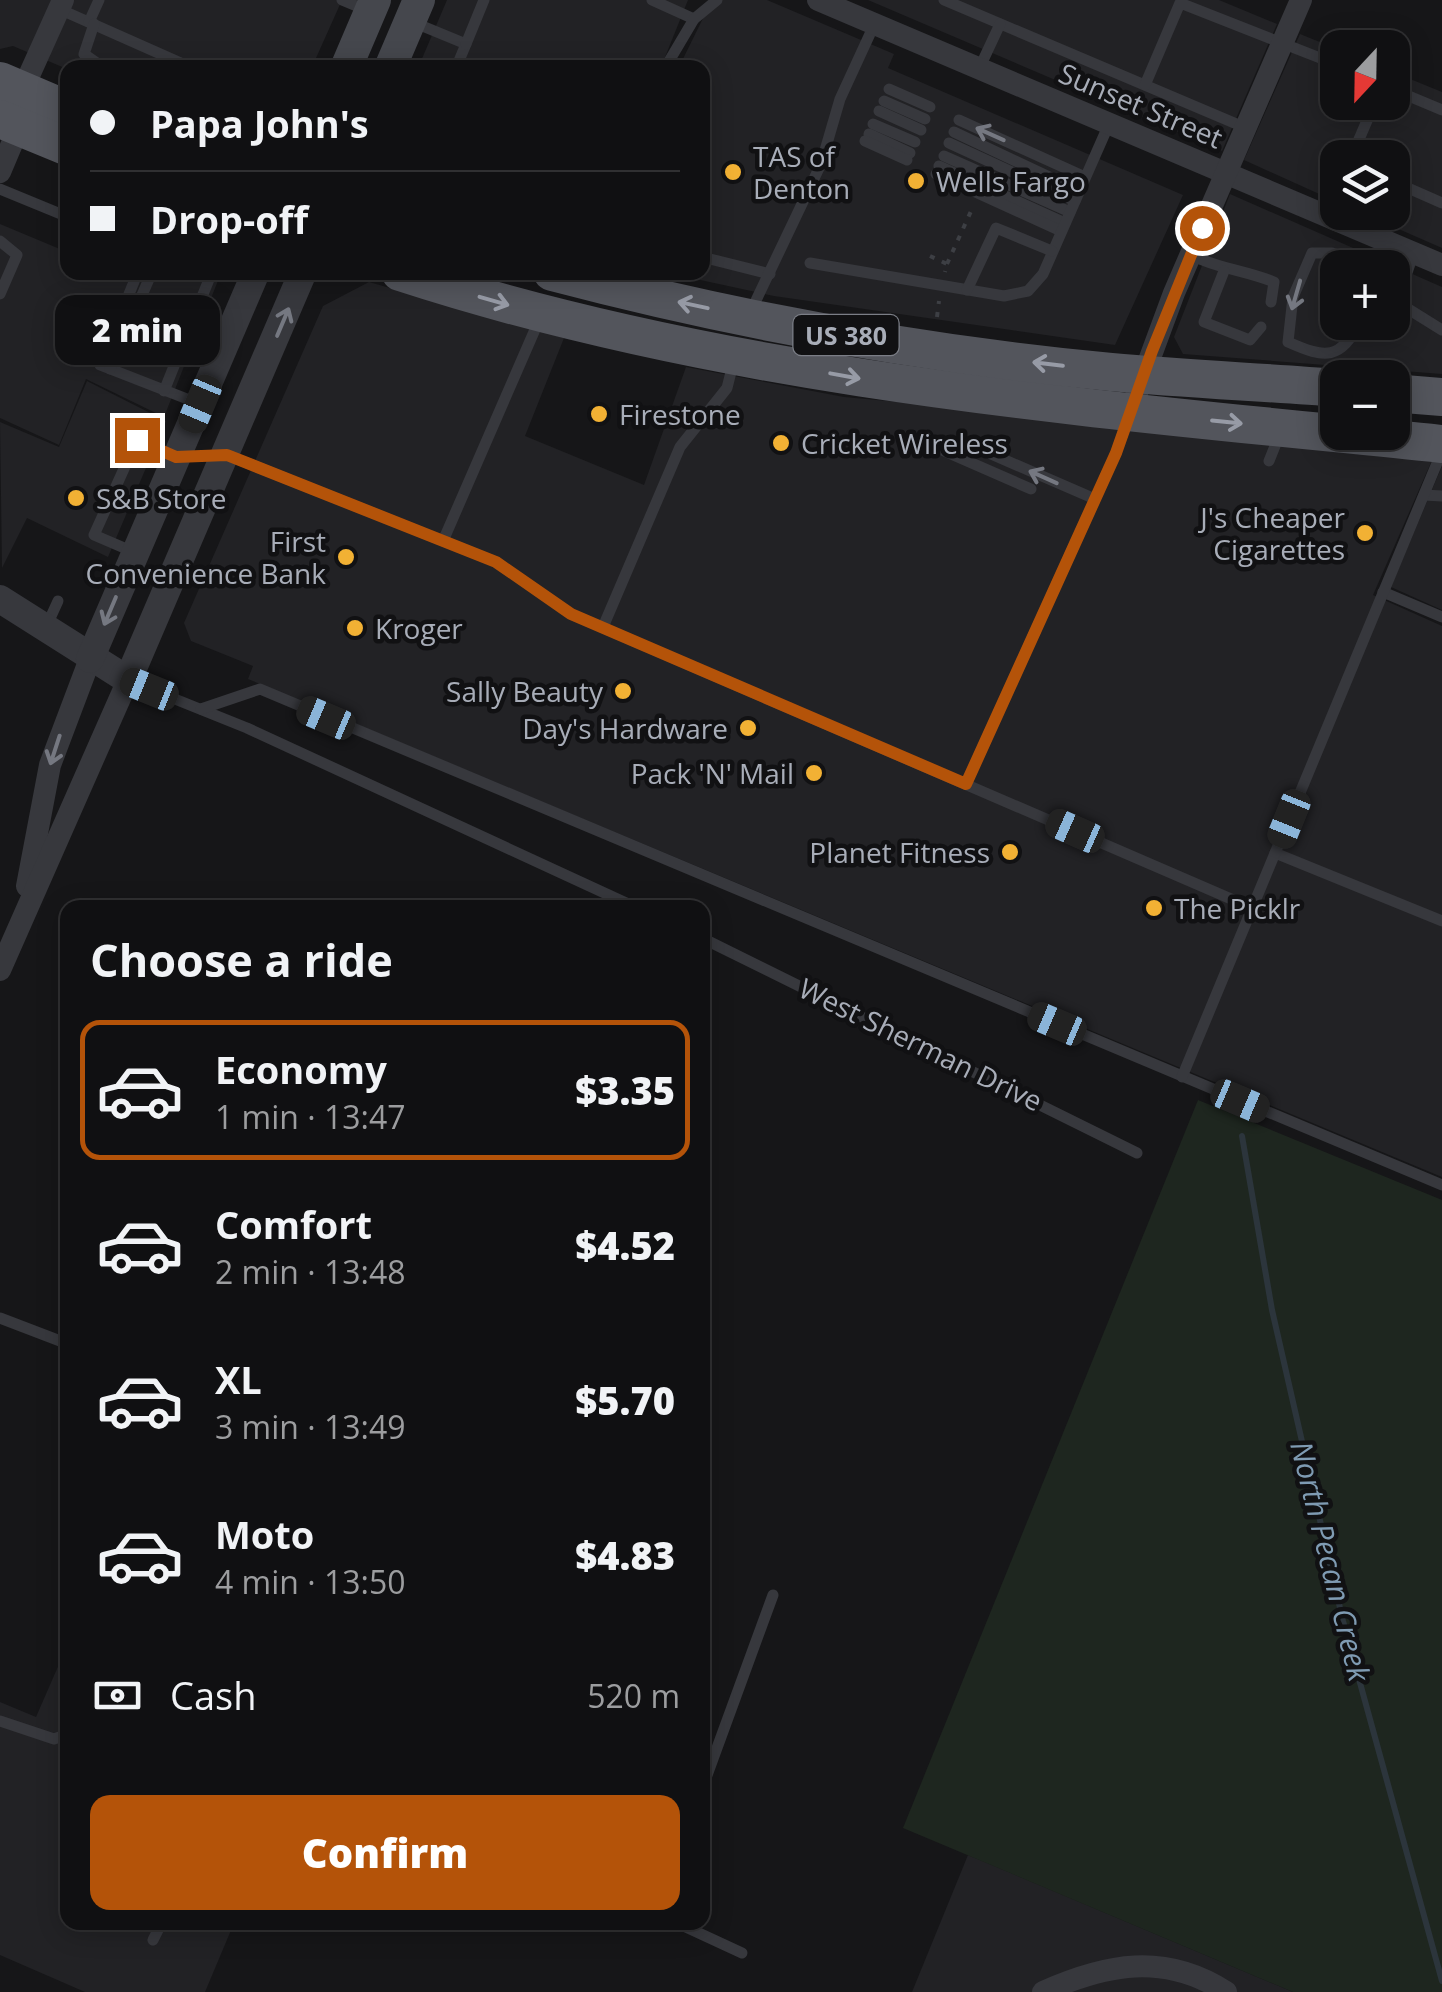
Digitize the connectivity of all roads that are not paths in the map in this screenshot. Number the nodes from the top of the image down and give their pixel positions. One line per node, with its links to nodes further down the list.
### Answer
1 (98, 0): 12 (lane)
2 (484, 0): 15 (lane)
3 (652, 0): 11 (lane)
4 (718, 0): 11 (lane)
5 (944, 0): 14 (lane)
6 (1301, 0): 16 (street)
7 (831, 3): 13 (street, Sunset Street)
8 (61, 4): 12 (lane); 27 (street)
9 (362, 4): 20 (main road)
10 (415, 10): 15 (lane); 21 (main road)
11 (694, 19): 23 (lane)
12 (91, 23): 18 (lane); 19 (lane)
13 (875, 23): 24 (street, Sunset Street); 55 (lane)
14 (1000, 24): 24 (lane); 25 (lane)
15 (466, 44): 22 (lane)
16 (1282, 45): 17 (lane); 25 (lane); 32 (street)
17 (1320, 59)
18 (93, 60)
19 (174, 60)
20 (348, 60)
21 (393, 60)
22 (459, 60)
23 (670, 60)
24 (980, 69): 31 (street, Sunset Street)
25 (1145, 85): 32 (lane)
26 (1410, 97): 29 (lane)
27 (10, 104): 28 (main road); 34 (main road); 35 (street)
28 (60, 109)
29 (1442, 110)
30 (876, 116): 33 (lane); 33 (lane); 33 (lane)
31 (1109, 124): 36 (street, Sunset Street); 37 (lane)
32 (1246, 128): 36 (street)
33 (918, 135)
34 (60, 141)
35 (0, 172)
36 (1226, 174): 42 (street, Sunset Street); 49 (street)
37 (1085, 177): 41 (lane); 41 (lane, one-way to 41)
38 (0, 189): 43 (lane)
39 (1410, 189): 40 (lane)
40 (1442, 203)
41 (1070, 212): 41 (lane); 46 (lane)
42 (1320, 213)
43 (60, 214)
44 (1362, 230): 47 (street, Sunset Street)
45 (0, 241): 64 (lane)
46 (1052, 251): 63 (lane); 63 (lane)
47 (1414, 252): 52 (lane); 53 (street, Sunset Street)
48 (1320, 253): 71 (lane, one-way to 71)
49 (1190, 255): 54 (lane); 74 (street)
50 (710, 258): 55 (lane)
51 (810, 263): 63 (lane)
52 (1410, 263)
53 (1442, 265)
54 (1224, 272): 65 (lane); 69 (lane)
55 (770, 274): 68 (lane)
56 (135, 280): 73 (lane)
57 (149, 280): 73 (lane)
58 (209, 280): 76 (lane)
59 (245, 280): 79 (street)
60 (300, 280): 84 (street, one-way to 60)
61 (427, 280): 67 (main road, US 380, one-way to 67)
62 (601, 280): 68 (main road, US 380, one-way to 62)
63 (967, 290)
64 (0, 294)
65 (1268, 297)
66 (1410, 311): 70 (lane)
67 (541, 314): 72 (main road, US 380); 90 (lane)
68 (749, 317): 74 (main road, US 380, one-way to 68)
69 (1255, 327)
70 (1442, 330)
71 (1350, 340)
72 (734, 358): 80 (main road, US 380, one-way to 80); 96 (lane)
73 (110, 369): 76 (lane)
74 (1144, 373): 75 (main road, US 380); 80 (street)
75 (1320, 387)
76 (164, 390): 79 (lane)
77 (1410, 394): 78 (main road)
78 (1442, 397)
79 (200, 404): 85 (street)
80 (1130, 412): 82 (main road, US 380, one-way to 82); 89 (lane)
81 (935, 447): 86 (lane)
82 (1442, 448): 87 (lane)
83 (991, 454): 89 (lane, one-way to 83)
84 (227, 455): 85 (street); 90 (lane); 99 (street)
85 (176, 457): 91 (street); 91 (lane)
86 (1032, 488)
87 (1424, 495): 88 (lane); 92 (lane)
88 (1442, 496)
89 (1095, 499): 101 (lane)
90 (444, 541): 96 (lane)
91 (136, 553): 98 (street, one-way to 98)
92 (1383, 592): 95 (lane); 102 (lane)
93 (0, 599): 97 (street)
94 (58, 600): 97 (lane)
95 (1442, 617)
96 (602, 627): 101 (lane)
97 (46, 629): 98 (street)
98 (90, 659): 99 (street); 106 (street, one-way to 106)
99 (128, 680): 100 (lane); 106 (street)
100 (201, 710): 103 (lane); 109 (lane)
101 (966, 784): 104 (lane)
102 (1275, 853): 104 (lane); 105 (lane)
103 (620, 900)
104 (1252, 908): 109 (lane)
105 (1442, 921)
106 (20, 924): 108 (street)
107 (710, 942): 110 (lane, West Sherman Drive)
108 (0, 970)
109 (1182, 1077): 111 (lane)
110 (1137, 1153)
111 (1442, 1185)
112 (0, 1318): 113 (lane)
113 (60, 1341)
114 (773, 1595): 117 (lane)
115 (0, 1722): 116 (lane)
116 (60, 1737)
117 (710, 1767)
118 (158, 1930): 120 (lane)
119 (692, 1930): 121 (lane)
120 (153, 1940)
121 (742, 1953)
122 (1043, 1992): 123 (street)
123 (1226, 1992)

